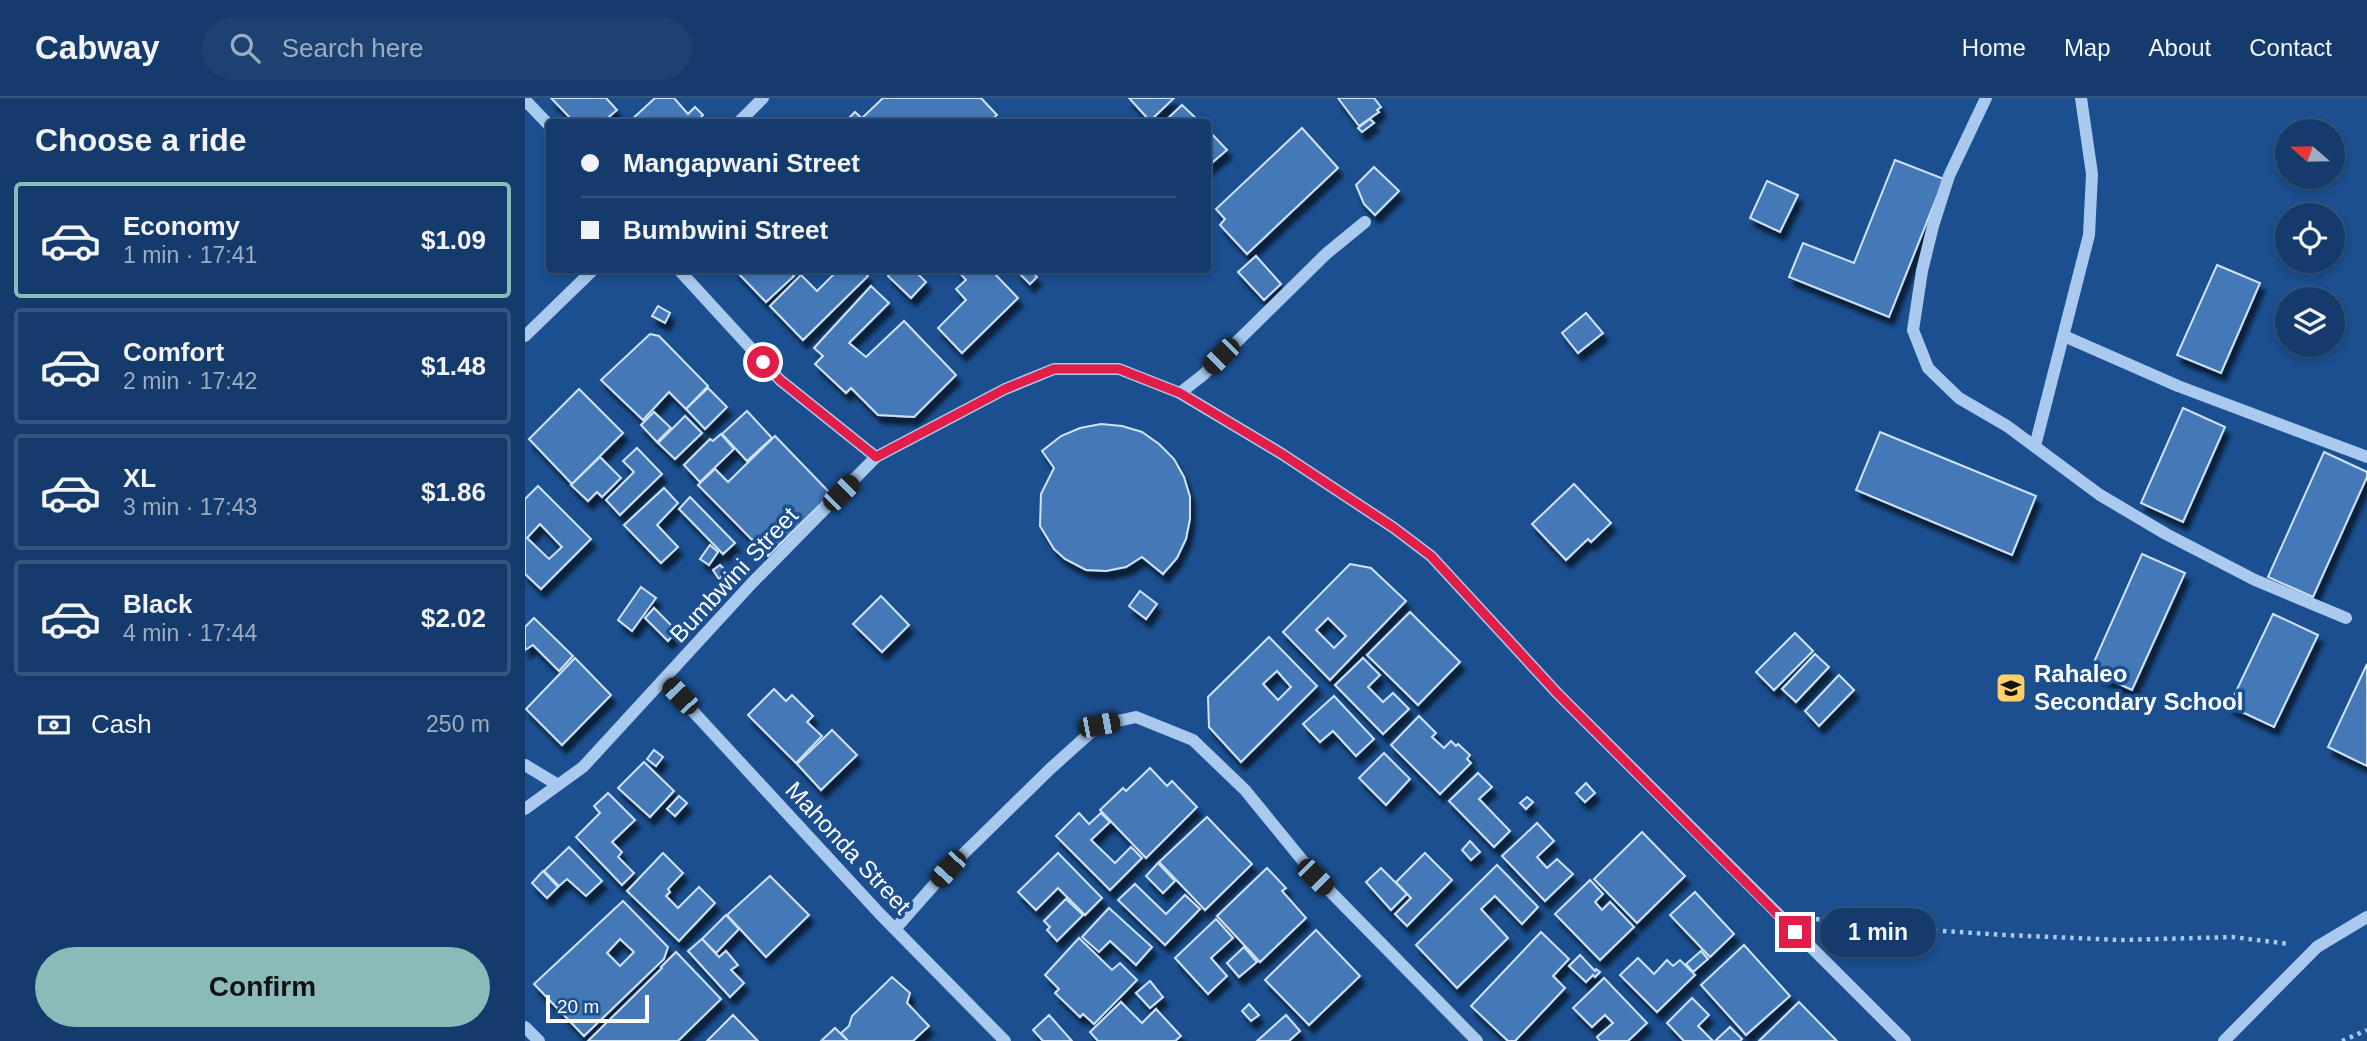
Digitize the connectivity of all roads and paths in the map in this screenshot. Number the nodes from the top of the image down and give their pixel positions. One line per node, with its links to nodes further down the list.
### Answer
1 (763, 98): 5 (street)
2 (1986, 98): 13 (street)
3 (2081, 98): 11 (street)
4 (525, 100): 6 (street)
5 (742, 119)
6 (546, 122)
7 (1365, 222): 12 (street)
8 (590, 273): 10 (street)
9 (682, 273): 14 (street)
10 (525, 336)
11 (2064, 336): 13 (street); 15 (street)
12 (1180, 393): 14 (street, Bumbwini Street); 21 (street, Bumbwini Street)
13 (2035, 446): 16 (street)
14 (876, 457): 17 (street, Bumbwini Street)
15 (2367, 457)
16 (2346, 618)
17 (664, 680): 19 (street, Bumbwini Street); 23 (street, Mahonda Street)
18 (525, 765): 19 (street)
19 (558, 785): 20 (street, Bumbwini Street)
20 (525, 809)
21 (1777, 915): 24 (path); 30 (street, Bumbwini Street)
22 (2367, 917): 24 (street)
23 (895, 929): 28 (street, Mahonda Street); 29 (street)
24 (2317, 947): 31 (street)
25 (525, 1027): 27 (street)
26 (2367, 1030): 32 (path)
27 (539, 1041)
28 (1005, 1041)
29 (1477, 1041)
30 (1905, 1041)
31 (2224, 1041)
32 (2342, 1041)

